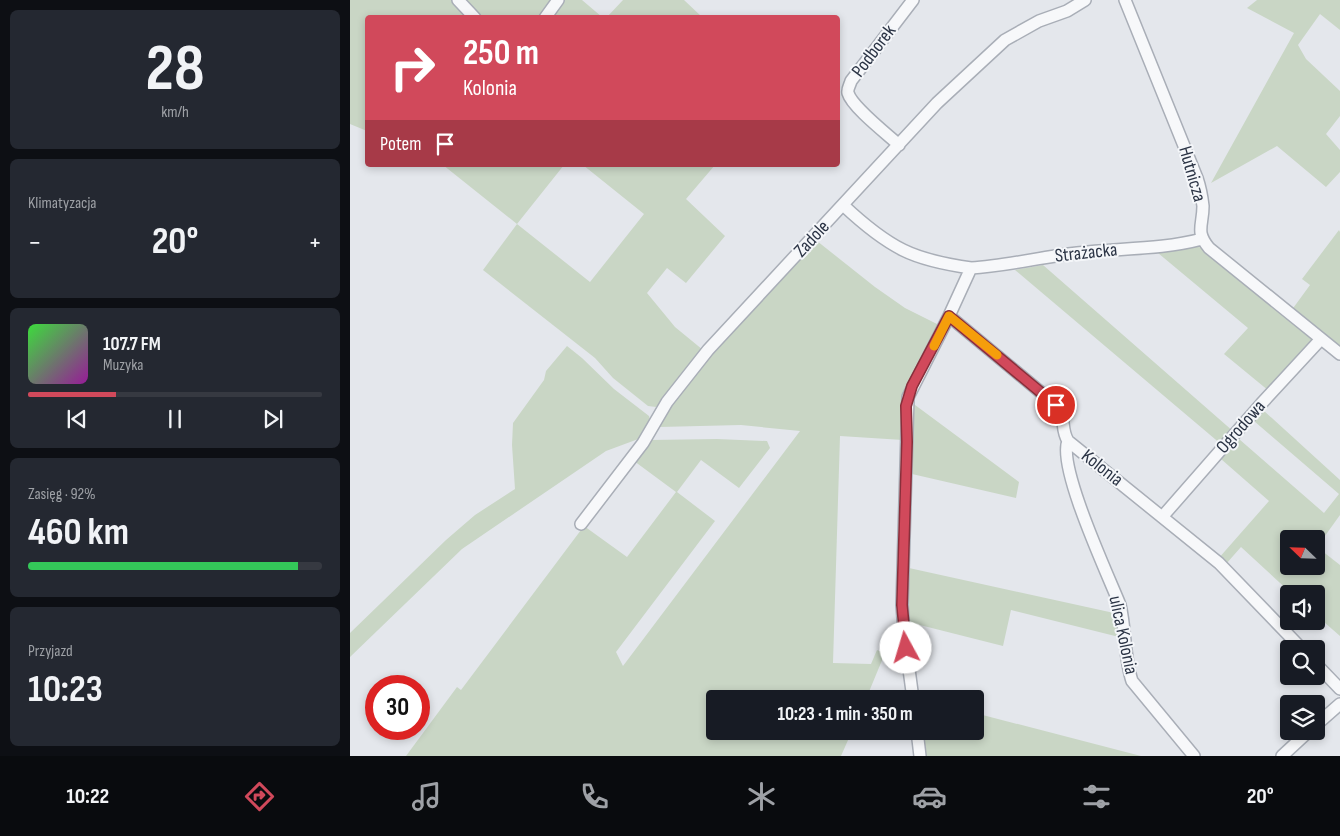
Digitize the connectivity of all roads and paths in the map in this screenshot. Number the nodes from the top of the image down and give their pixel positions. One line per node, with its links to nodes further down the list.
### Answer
1 (458, 0): 6 (street)
2 (558, 0): 7 (street)
3 (912, 0): 8 (street, Podborek)
4 (1085, 0): 8 (street, Zadole)
5 (1125, 0): 10 (street, Hutnicza)
6 (472, 15)
7 (547, 15)
8 (899, 145): 9 (street, Zadole)
9 (843, 205): 11 (street); 17 (street, Zadole)
10 (1202, 239): 11 (street, Strażacka); 13 (street)
11 (971, 268): 12 (street)
12 (949, 316): 15 (street, Kolonia); 21 (street)
13 (1321, 339): 14 (street); 16 (street, Ogrodowa)
14 (1340, 354)
15 (1068, 441): 16 (street, Kolonia); 27 (street, ulica Kolonia)
16 (1163, 516): 18 (street, Kolonia)
17 (581, 524)
18 (1293, 640)
19 (1325, 673): 20 (street)
20 (1340, 689)
21 (912, 690)
22 (1340, 704): 23 (street)
23 (1325, 717)
24 (918, 740): 26 (street)
25 (1299, 740): 28 (street)
26 (920, 756)
27 (1194, 756)
28 (1282, 756)

